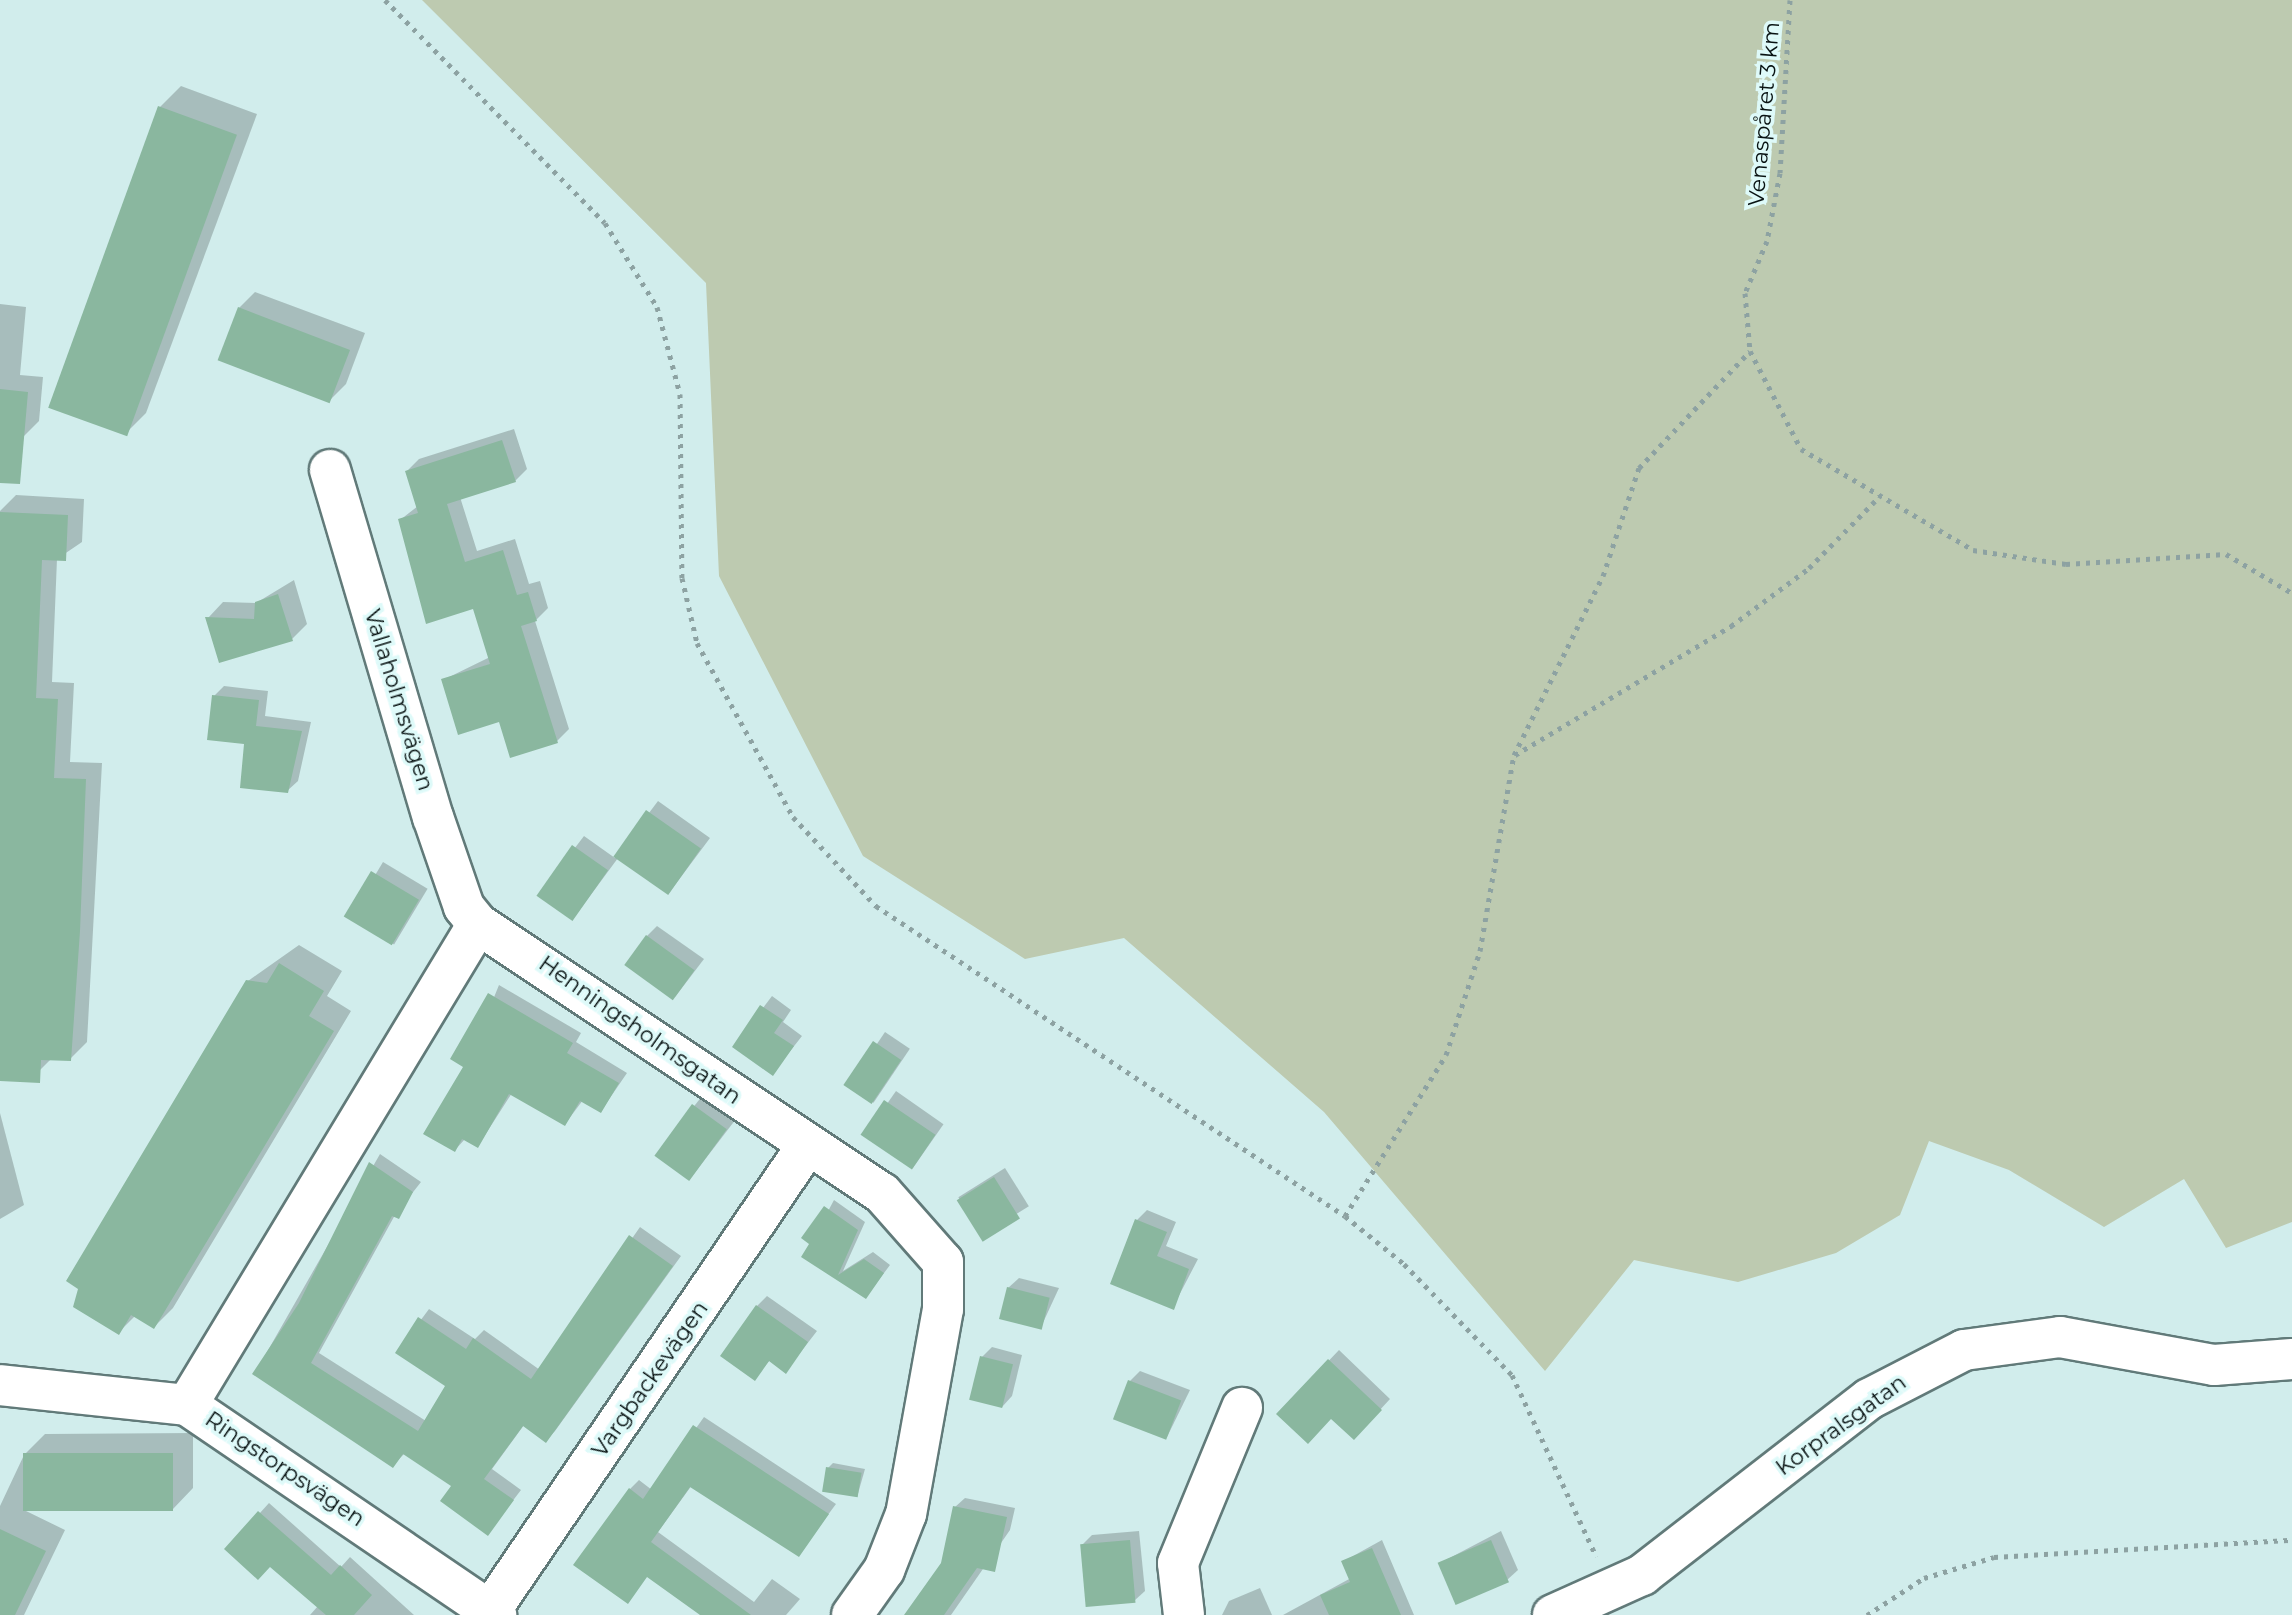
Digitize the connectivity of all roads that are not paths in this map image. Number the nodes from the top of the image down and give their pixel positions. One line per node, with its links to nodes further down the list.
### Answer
1 (330, 470): 2 (street, Vallaholmsvägen)
2 (478, 924): 3 (street, Henningsholmsgatan); 6 (street)
3 (807, 1146): 8 (street, Vargbackevägen); 9 (street, Henningsholmsgatan)
4 (2292, 1359): 11 (street, Korpralsgatan)
5 (0, 1385): 6 (street, Ringstorpsvägen)
6 (187, 1405): 8 (street, Ringstorpsvägen)
7 (1242, 1408): 10 (street)
8 (493, 1613)
9 (852, 1615)
10 (1184, 1615)
11 (1553, 1615)

